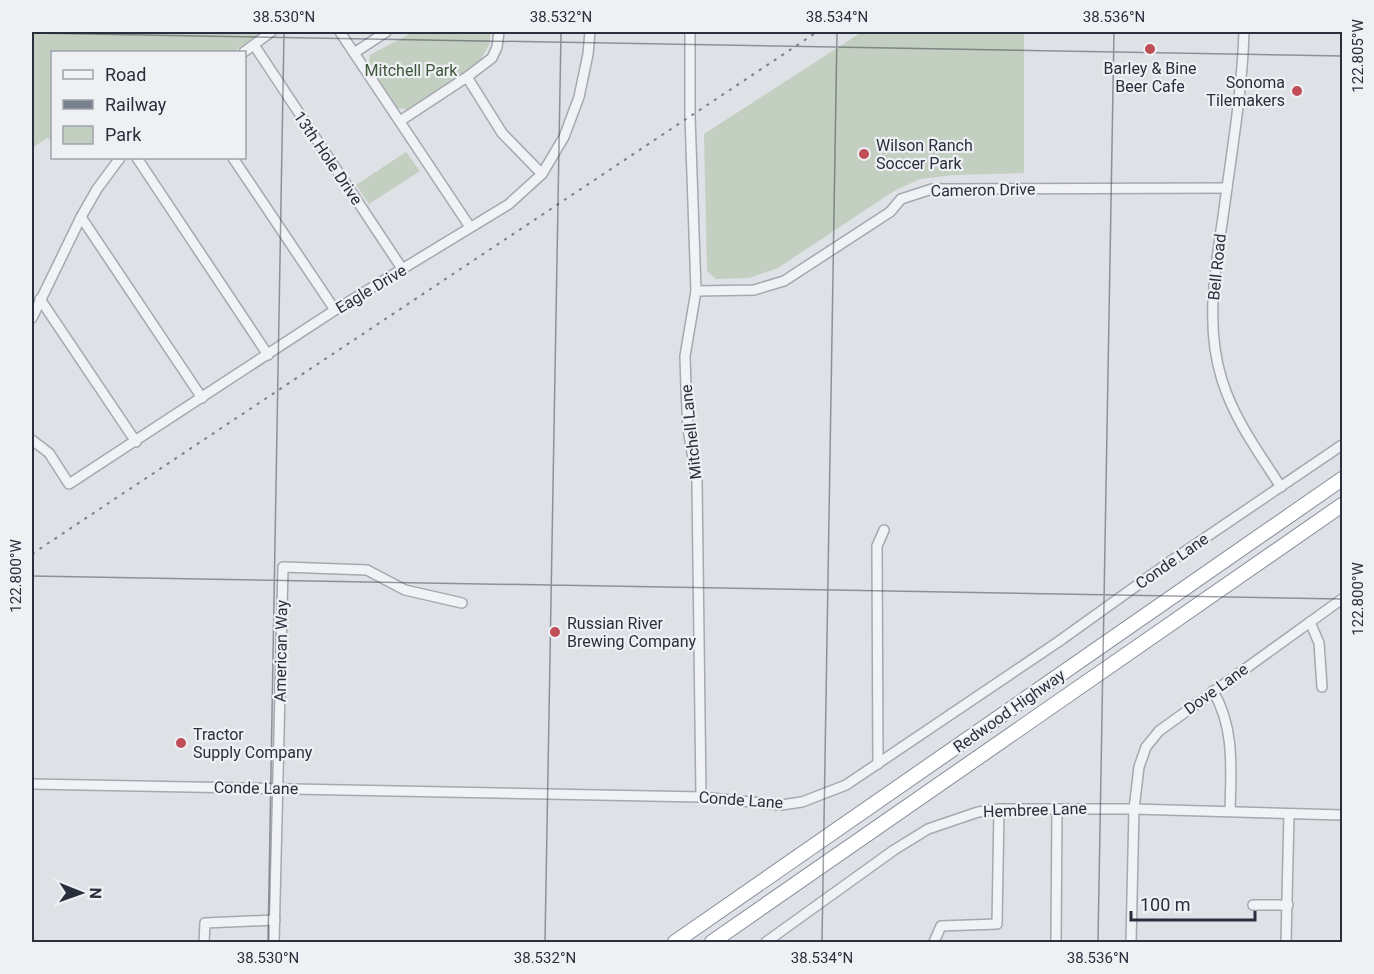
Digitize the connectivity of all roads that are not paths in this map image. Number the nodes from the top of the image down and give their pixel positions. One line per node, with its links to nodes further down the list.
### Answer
1 (271, 32): 8 (street)
2 (340, 32): 10 (street)
3 (386, 32): 10 (street)
4 (499, 32): 11 (street)
5 (590, 32): 16 (street, Eagle Drive)
6 (690, 32): 21 (street, Mitchell Lane)
7 (1244, 32): 17 (street, Bell Road)
8 (254, 45): 9 (street); 20 (street, 13th Hole Drive)
9 (245, 51)
10 (354, 53): 12 (street)
11 (467, 77): 12 (street); 16 (street)
12 (400, 122): 19 (street)
13 (119, 159): 18 (street)
14 (138, 159): 25 (street)
15 (234, 159): 23 (street)
16 (542, 174): 19 (street, Eagle Drive)
17 (1227, 188): 21 (street, Cameron Drive); 31 (street, Bell Road)
18 (81, 216): 22 (street); 26 (street)
19 (470, 227): 20 (street, Eagle Drive)
20 (403, 270): 23 (street, Eagle Drive)
21 (696, 291): 42 (street, Mitchell Lane)
22 (40, 299): 24 (street); 28 (street)
23 (335, 310): 25 (street, Eagle Drive)
24 (32, 318)
25 (268, 355): 26 (street, Eagle Drive)
26 (202, 398): 28 (street, Eagle Drive)
27 (32, 440): 28 (street, Eagle Drive)
28 (136, 442)
29 (1342, 445): 31 (street, Conde Lane)
30 (1342, 479): 55 (highway, Redwood Highway)
31 (1281, 487): 39 (street, Conde Lane)
32 (1342, 505): 56 (highway, Redwood Highway)
33 (884, 530): 39 (street)
34 (1342, 599): 36 (street, Dove Lane)
35 (462, 603): 41 (street, American Way)
36 (1310, 622): 37 (street); 38 (street, Dove Lane)
37 (1322, 687)
38 (1214, 692): 45 (street, Dove Lane); 46 (street)
39 (878, 764): 42 (street, Conde Lane)
40 (32, 784): 41 (street, Conde Lane)
41 (277, 788): 42 (street, Conde Lane); 51 (street, American Way)
42 (701, 797)
43 (999, 809): 44 (street, Hembree Lane); 57 (street, Hembree Lane); 58 (street)
44 (1057, 809): 45 (street, Hembree Lane); 52 (street)
45 (1134, 809): 46 (street, Hembree Lane); 59 (street, Dove Lane)
46 (1230, 811): 47 (street, Hembree Lane)
47 (1288, 814): 48 (street, Hembree Lane); 50 (street)
48 (1342, 815)
49 (1253, 905): 50 (street)
50 (1288, 905): 60 (street)
51 (275, 921): 53 (street); 54 (street, American Way)
52 (1056, 940)
53 (204, 942)
54 (274, 942)
55 (675, 942)
56 (711, 942)
57 (766, 942)
58 (934, 942)
59 (1131, 942)
60 (1286, 942)

